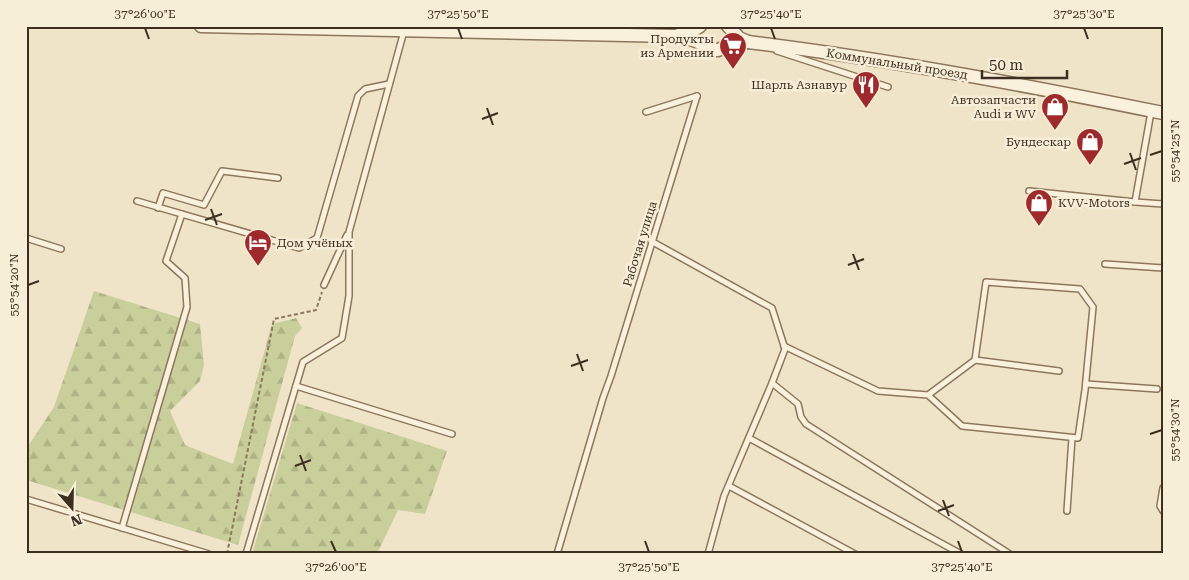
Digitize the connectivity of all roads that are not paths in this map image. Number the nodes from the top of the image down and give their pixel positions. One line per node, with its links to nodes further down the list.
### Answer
1 (201, 26): 4 (street)
2 (701, 26): 5 (street); 7 (street)
3 (728, 26): 6 (street, Коммунальный проезд); 8 (street)
4 (404, 30): 5 (street); 9 (lane)
5 (674, 36): 7 (street)
6 (754, 43): 8 (street, Коммунальный проезд); 10 (lane); 12 (street, Коммунальный проезд)
7 (704, 46): 8 (street)
8 (722, 48)
9 (389, 84): 19 (lane); 20 (lane)
10 (888, 87)
11 (646, 112): 22 (lane, Рабочая улица)
12 (1157, 112): 16 (lane)
13 (278, 178): 18 (lane)
14 (1030, 191): 16 (lane)
15 (137, 201): 18 (lane)
16 (1135, 202): 17 (lane)
17 (1163, 204)
18 (158, 208): 19 (lane)
19 (182, 214): 43 (lane)
20 (349, 232): 26 (lane); 32 (lane)
21 (26, 238): 23 (lane)
22 (651, 241): 27 (lane); 46 (lane, Рабочая улица)
23 (61, 249)
24 (1105, 264): 25 (lane)
25 (1163, 268)
26 (324, 285)
27 (784, 346): 30 (lane); 34 (lane)
28 (975, 360): 29 (lane); 31 (lane); 34 (lane)
29 (1059, 372)
30 (772, 383): 36 (lane); 50 (lane)
31 (1086, 384): 33 (lane); 37 (lane)
32 (296, 386): 35 (lane); 45 (lane)
33 (1157, 389)
34 (928, 395): 37 (lane)
35 (452, 434)
36 (749, 438): 38 (lane); 49 (lane)
37 (1072, 438): 42 (lane)
38 (729, 486): 47 (lane); 48 (lane)
39 (1163, 488): 41 (lane)
40 (26, 498): 43 (lane)
41 (1163, 510)
42 (1068, 511)
43 (122, 528): 44 (lane)
44 (209, 554)
45 (246, 554)
46 (557, 554)
47 (708, 554)
48 (855, 554)
49 (961, 554)
50 (1010, 554)

